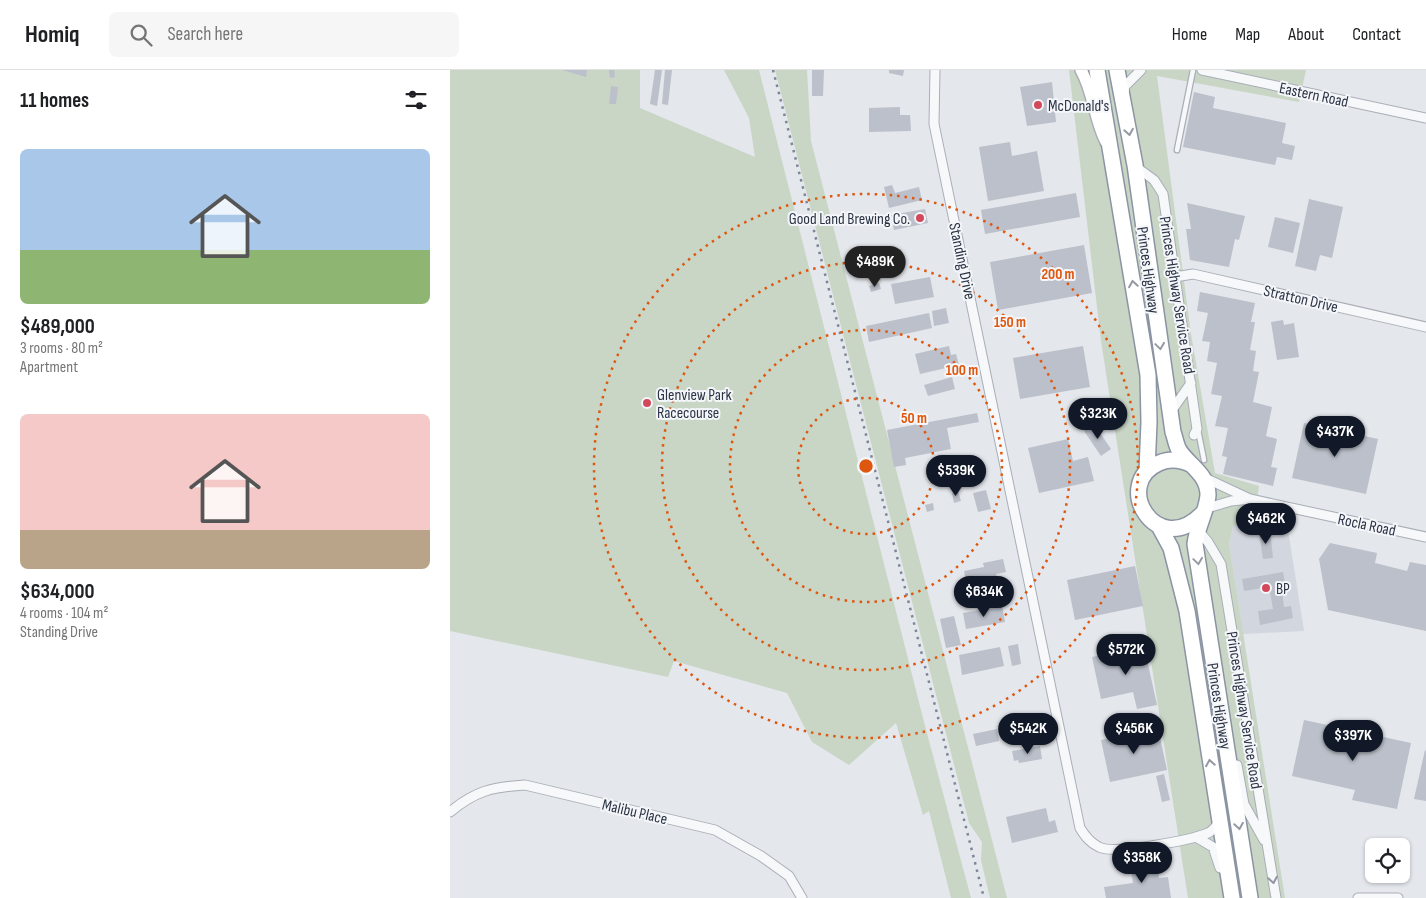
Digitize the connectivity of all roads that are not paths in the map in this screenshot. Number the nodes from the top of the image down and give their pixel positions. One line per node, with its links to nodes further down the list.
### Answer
1 (935, 70): 30 (street, Standing Drive)
2 (1081, 70): 11 (street)
3 (1097, 70): 11 (highway, Princes Highway)
4 (1117, 70): 8 (highway, Princes Highway)
5 (1141, 70): 8 (street)
6 (1193, 70): 10 (lane)
7 (1202, 70): 9 (street, Eastern Road)
8 (1123, 99): 12 (highway, Princes Highway, one-way to 12)
9 (1426, 118)
10 (1177, 150)
11 (1112, 153): 13 (highway, Princes Highway)
12 (1135, 166): 13 (highway); 14 (street, Princes Highway Service Road); 17 (highway, Princes Highway, one-way to 17)
13 (1122, 215): 20 (highway, Princes Highway, one-way to 13)
14 (1175, 276): 15 (street, Stratton Drive); 16 (street, Princes Highway Service Road)
15 (1426, 327)
16 (1191, 383): 17 (street); 18 (street, Princes Highway Service Road)
17 (1170, 413): 19 (highway, Princes Highway)
18 (1196, 432): 19 (lane)
19 (1198, 463): 20 (highway); 21 (highway, Princes Highway)
20 (1147, 471): 24 (highway, Princes Highway)
21 (1203, 477): 22 (street, Rocla Road); 23 (highway, Princes Highway)
22 (1250, 498): 23 (street, Rocla Road); 26 (street, Rocla Road)
23 (1203, 511): 24 (highway); 25 (highway, Princes Highway)
24 (1159, 526): 29 (highway, Princes Highway, one-way to 24)
25 (1196, 529): 27 (highway, Princes Highway, one-way to 27); 31 (street, Princes Highway Service Road)
26 (1426, 537)
27 (1222, 722): 31 (street); 35 (highway, Princes Highway, one-way to 35)
28 (450, 812): 32 (street, Malibu Place)
29 (1219, 822): 30 (street, Standing Drive); 34 (highway, Princes Highway)
30 (1196, 837): 33 (street)
31 (1268, 850): 36 (street, Princes Highway Service Road, one-way to 36)
32 (802, 898)
33 (1226, 898)
34 (1232, 898)
35 (1250, 898)
36 (1276, 898)
37 (1358, 898): 38 (street)
38 (1398, 898)

